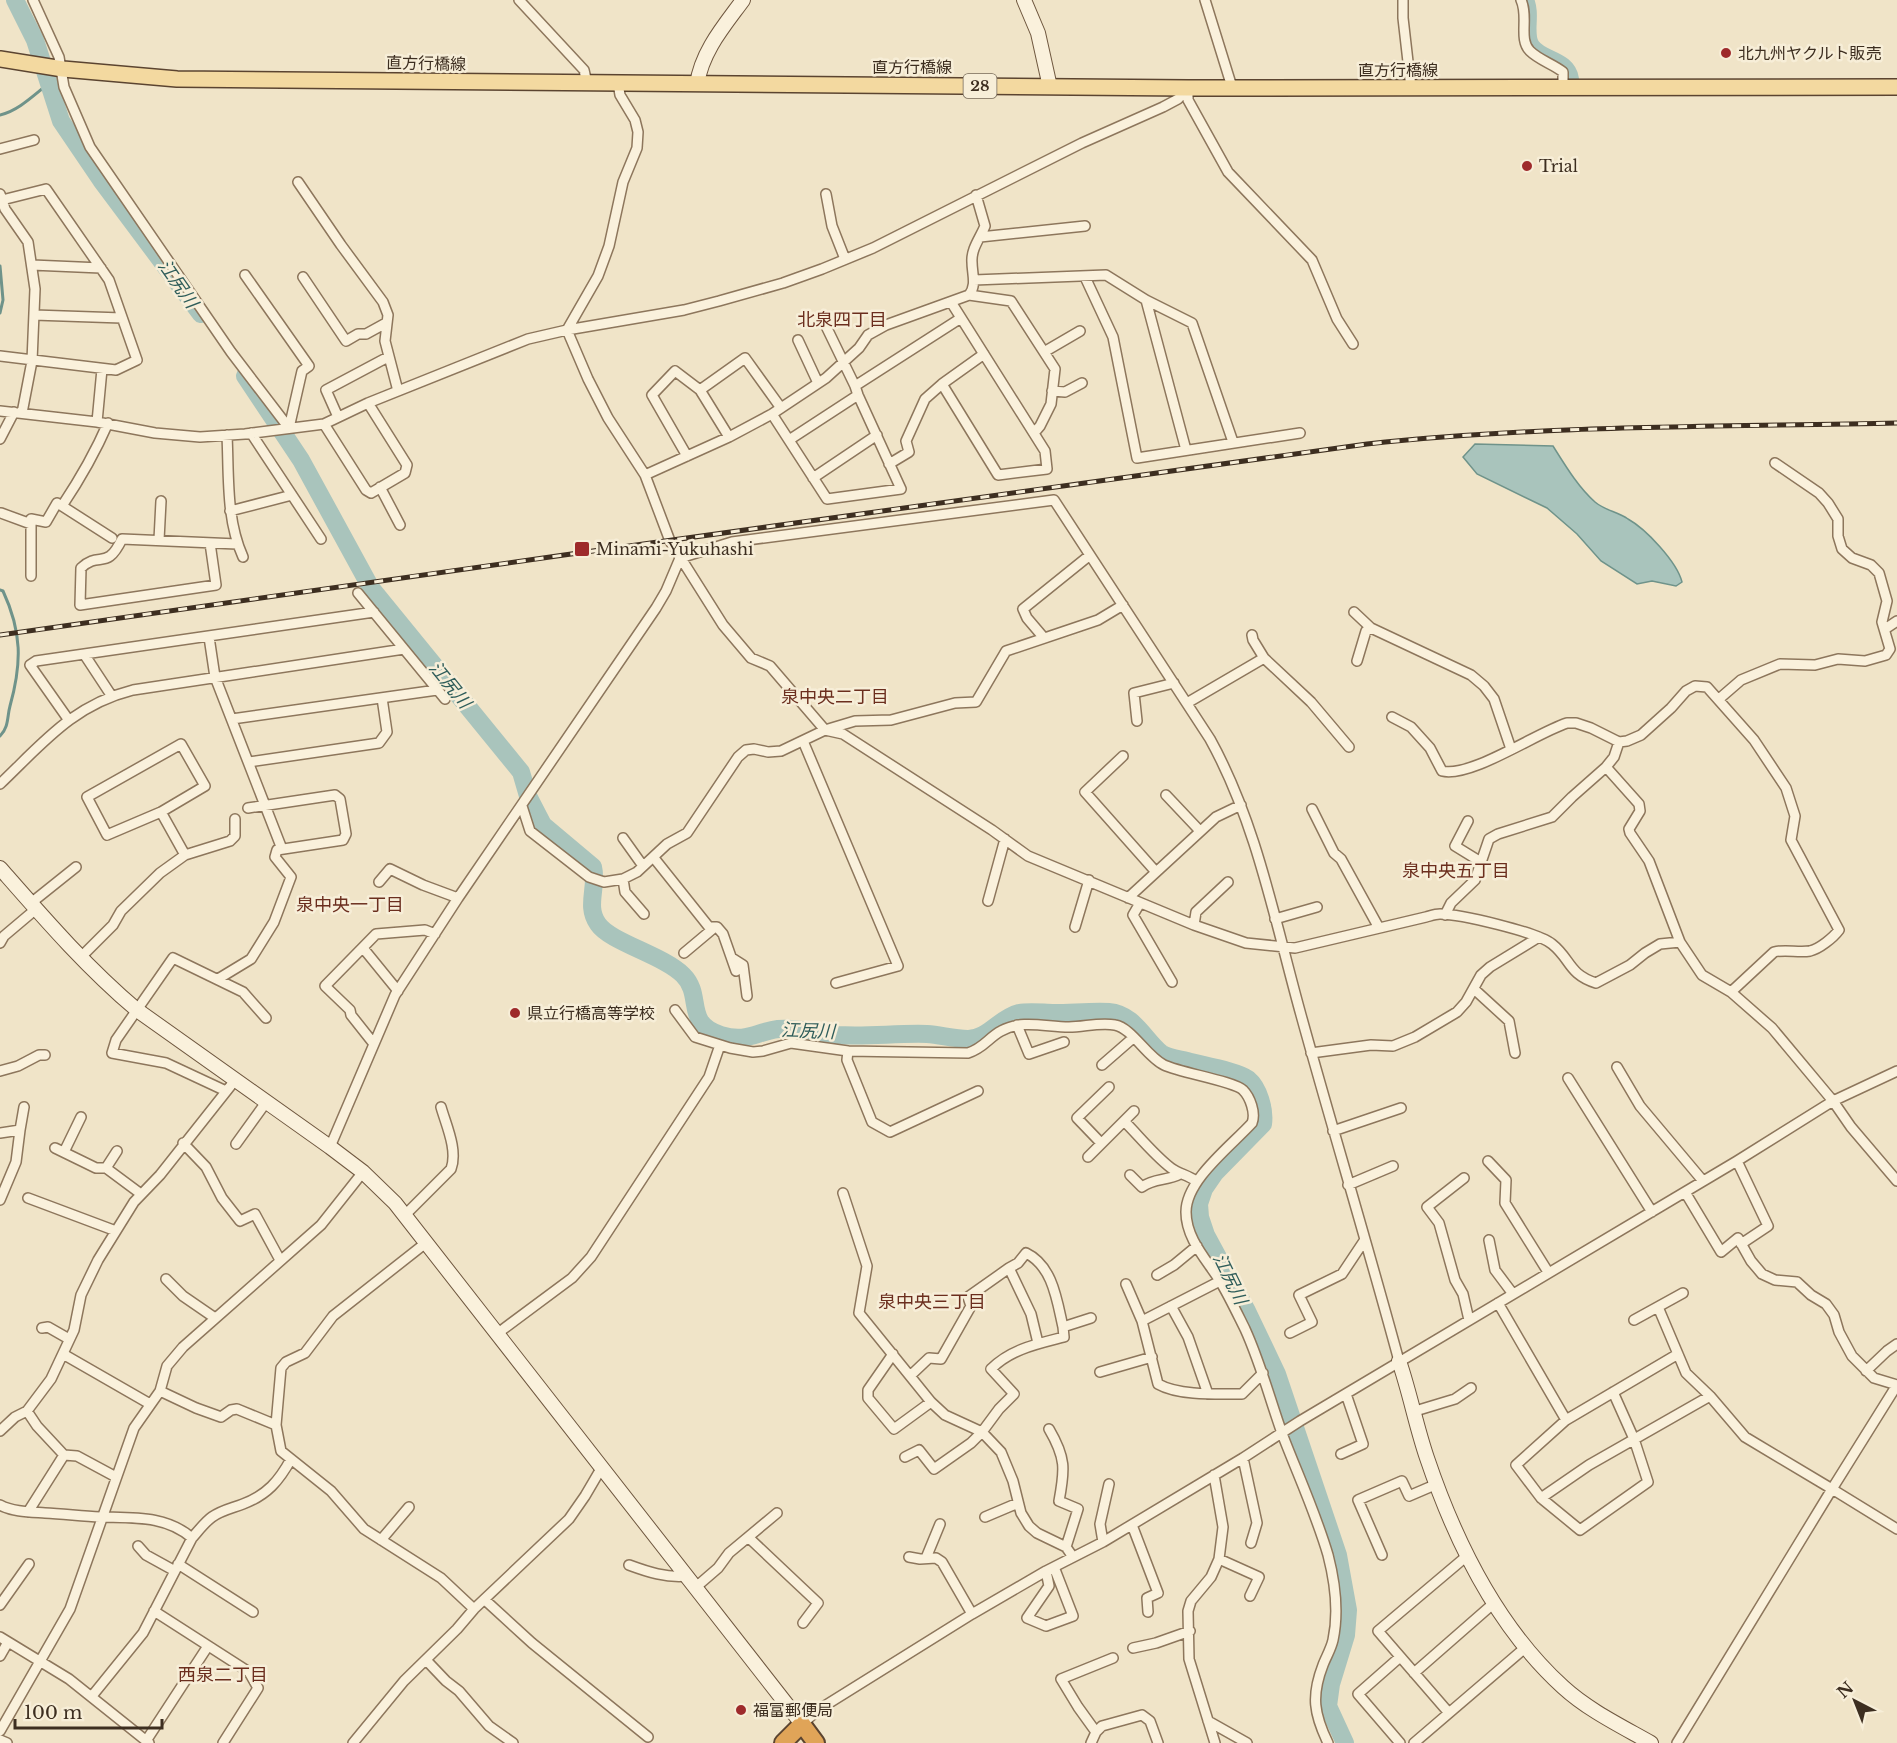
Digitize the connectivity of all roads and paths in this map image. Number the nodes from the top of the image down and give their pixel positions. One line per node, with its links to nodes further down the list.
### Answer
1 (33, 0): 9 (street)
2 (519, 0): 10 (street)
3 (743, 0): 12 (street)
4 (1024, 0): 13 (street)
5 (1205, 0): 14 (street)
6 (1403, 0): 18 (street)
7 (1521, 0): 15 (street)
8 (0, 60): 9 (main road, 直方行橋線 / 28)
9 (63, 69): 10 (main road, 直方行橋線 / 28); 69 (street)
10 (587, 83): 11 (main road, 直方行橋線 / 28)
11 (618, 83): 12 (main road, 直方行橋線 / 28); 42 (street)
12 (697, 84): 13 (main road, 直方行橋線 / 28)
13 (1050, 87): 17 (main road, 直方行橋線 / 28)
14 (1232, 87): 17 (main road, 直方行橋線 / 28); 18 (main road, 直方行橋線 / 28)
15 (1563, 87): 16 (main road, 直方行橋線 / 28); 18 (main road, 直方行橋線 / 28)
16 (1897, 87)
17 (1188, 88): 23 (street); 45 (street)
18 (1411, 88)
19 (34, 140): 20 (street)
20 (0, 149)
21 (298, 182): 41 (street)
22 (826, 194): 27 (street)
23 (976, 195): 26 (street); 27 (street)
24 (1, 197): 28 (street); 29 (street)
25 (1084, 226): 26 (street)
26 (980, 237): 33 (street)
27 (845, 259): 42 (street)
28 (32, 266): 29 (street); 37 (street)
29 (101, 268): 38 (street)
30 (245, 275): 69 (street)
31 (303, 277): 41 (street)
32 (1084, 277): 33 (street); 35 (street); 79 (street)
33 (974, 280): 34 (street)
34 (969, 295): 36 (street); 46 (street)
35 (1146, 300): 78 (street); 79 (street)
36 (951, 302): 39 (street); 51 (street)
37 (34, 315): 38 (street); 50 (street)
38 (122, 318): 52 (street)
39 (961, 318): 47 (street); 58 (street)
40 (823, 320): 51 (street)
41 (386, 323): 49 (street)
42 (567, 330): 57 (street); 83 (street)
43 (1080, 331): 46 (street)
44 (798, 340): 53 (street)
45 (1353, 344)
46 (1044, 352): 59 (street)
47 (984, 354): 55 (street); 71 (street)
48 (0, 356): 50 (street)
49 (388, 357): 57 (street); 65 (street)
50 (32, 361): 52 (street); 63 (street)
51 (843, 363): 53 (street); 58 (street)
52 (102, 369): 66 (street)
53 (818, 383): 61 (street)
54 (1082, 383): 59 (street)
55 (942, 384): 71 (street); 82 (street)
56 (700, 390): 61 (street); 75 (street); 80 (street)
57 (398, 391): 60 (street)
58 (857, 391): 74 (street); 77 (street)
59 (1052, 391): 71 (street)
60 (368, 403): 65 (street); 85 (street)
61 (781, 408): 64 (street)
62 (0, 411): 63 (street)
63 (18, 412): 66 (street); 76 (street)
64 (772, 414): 75 (street); 77 (street)
65 (338, 417): 68 (street)
66 (97, 422): 67 (street)
67 (108, 423): 73 (street); 88 (street)
68 (324, 424): 69 (street); 85 (street)
69 (290, 428): 70 (street)
70 (251, 433): 73 (street); 86 (street)
71 (1034, 433)
72 (1299, 433): 78 (street)
73 (227, 435): 89 (street)
74 (877, 435): 82 (street); 84 (street)
75 (729, 437): 80 (street)
76 (0, 440)
77 (789, 440): 84 (street)
78 (1233, 442): 79 (street)
79 (1186, 450)
80 (687, 456): 83 (street)
81 (1775, 463): 108 (street)
82 (889, 464): 84 (street)
83 (645, 475): 100 (street)
84 (813, 478)
85 (380, 488): 92 (street)
86 (292, 495): 89 (street); 94 (street)
87 (161, 501): 95 (street)
88 (62, 506): 91 (street); 93 (street)
89 (230, 511): 97 (street)
90 (1, 513): 91 (street)
91 (31, 524): 101 (street)
92 (400, 525)
93 (112, 538)
94 (321, 539)
95 (159, 540): 96 (street); 96 (street)
96 (210, 543): 97 (street)
97 (237, 544): 99 (street)
98 (1090, 555): 100 (street); 103 (street); 111 (street)
99 (243, 557)
100 (680, 558): 128 (street); 140 (street)
101 (31, 576)
102 (358, 593): 104 (street)
103 (1123, 605): 111 (street); 117 (street)
104 (374, 612): 110 (street); 112 (street)
105 (1354, 612): 107 (street)
106 (1897, 621): 108 (street)
107 (1371, 628): 115 (street); 132 (street)
108 (1885, 629): 122 (street)
109 (1252, 635): 114 (street)
110 (209, 637): 113 (street); 116 (street)
111 (1044, 638): 128 (street)
112 (404, 649): 116 (street); 118 (street)
113 (84, 654): 119 (street); 125 (street)
114 (1264, 658): 123 (street); 131 (street)
115 (1357, 661)
116 (215, 677): 119 (street); 126 (street)
117 (1174, 683): 123 (street); 127 (street)
118 (437, 690): 120 (street); 121 (street)
119 (111, 695): 125 (street)
120 (382, 698): 126 (street); 134 (street)
121 (445, 699)
122 (1719, 699): 130 (street); 189 (street)
123 (1187, 703): 139 (street)
124 (1392, 717): 132 (street)
125 (68, 719): 136 (street)
126 (232, 719): 134 (street)
127 (1137, 721)
128 (825, 730): 129 (street); 148 (street)
129 (803, 741): 151 (street); 186 (street)
130 (1619, 742): 132 (street); 135 (street)
131 (1349, 747)
132 (1511, 749)
133 (1123, 756): 156 (street)
134 (249, 762): 138 (street)
135 (1606, 767): 152 (street); 176 (street)
136 (0, 784)
137 (1166, 795): 146 (street)
138 (265, 805): 141 (street); 149 (street); 149 (street)
139 (1241, 805): 146 (street); 169 (street)
140 (522, 806): 157 (street); 161 (street)
141 (248, 808)
142 (1312, 809): 173 (street)
143 (161, 812): 143 (street); 150 (street)
144 (235, 819): 150 (street)
145 (1468, 821): 152 (street)
146 (1200, 831): 156 (street)
147 (623, 838): 153 (street)
148 (1005, 839): 158 (street); 163 (street)
149 (282, 849): 184 (street)
150 (184, 855): 181 (street)
151 (654, 858): 153 (street); 171 (street)
152 (1481, 862): 168 (street)
153 (644, 866): 157 (street)
154 (76, 867): 165 (street)
155 (0, 868): 165 (street)
156 (1156, 872): 162 (street)
157 (623, 879): 167 (street)
158 (1089, 880): 162 (street); 172 (street)
159 (379, 882): 161 (street)
160 (1228, 882): 170 (street)
161 (458, 898): 174 (street)
162 (1128, 898): 164 (street)
163 (988, 901)
164 (1140, 903): 170 (street); 185 (street)
165 (34, 906): 177 (street); 181 (street)
166 (1317, 907): 169 (street)
167 (644, 914)
168 (1445, 915): 173 (street); 175 (street)
169 (1275, 919): 179 (street)
170 (1194, 925): 179 (street)
171 (715, 927): 180 (street); 182 (street)
172 (1075, 927)
173 (1379, 928): 179 (street)
174 (435, 933): 178 (street); 188 (street)
175 (1539, 937): 176 (street); 187 (street)
176 (1680, 942): 189 (street)
177 (0, 943)
178 (363, 948): 188 (street); 197 (street)
179 (1282, 948): 200 (street)
180 (684, 954)
181 (81, 957): 191 (street)
182 (732, 958): 183 (street); 190 (street)
183 (736, 971)
184 (219, 979): 191 (street); 193 (street)
185 (1172, 982)
186 (836, 983)
187 (1474, 989): 200 (street); 201 (street)
188 (398, 991): 197 (street)
189 (1731, 992): 213 (street)
190 (747, 996)
191 (137, 1010): 208 (street); 210 (street)
192 (675, 1010): 198 (street)
193 (266, 1018)
194 (1017, 1025): 195 (street); 196 (street); 199 (street)
195 (1133, 1038): 203 (street); 238 (street)
196 (1064, 1042)
197 (374, 1044): 226 (street)
198 (720, 1045): 199 (street); 273 (street)
199 (848, 1051): 211 (street)
200 (1311, 1053): 221 (street)
201 (1515, 1053)
202 (45, 1055): 205 (street)
203 (1102, 1065)
204 (1617, 1067): 239 (street)
205 (0, 1071)
206 (1897, 1071): 213 (street)
207 (1568, 1078): 246 (street)
208 (236, 1079): 210 (street); 212 (street)
209 (1109, 1087): 224 (street)
210 (226, 1091): 223 (street)
211 (978, 1091)
212 (267, 1101): 225 (street); 226 (street)
213 (1833, 1101): 230 (street); 237 (street)
214 (24, 1107): 220 (street)
215 (441, 1107): 247 (street)
216 (1401, 1108): 221 (street)
217 (1134, 1111): 219 (street)
218 (81, 1117): 232 (street)
219 (1124, 1121): 224 (street); 234 (street)
220 (21, 1130): 222 (street); 245 (street)
221 (1333, 1131): 240 (street)
222 (0, 1133)
223 (183, 1143): 243 (street); 254 (street)
224 (1101, 1143): 228 (street)
225 (236, 1144)
226 (330, 1147): 233 (street)
227 (117, 1151): 232 (street)
228 (1088, 1157)
229 (1488, 1161): 256 (street)
230 (1737, 1161): 239 (street); 252 (street)
231 (1393, 1166): 240 (street)
232 (106, 1168): 243 (street)
233 (363, 1172): 247 (street); 254 (street)
234 (1180, 1174): 235 (street); 238 (street)
235 (1130, 1175)
236 (1464, 1178): 268 (street)
237 (1897, 1180)
238 (1196, 1181): 253 (street)
239 (1703, 1181): 241 (street)
240 (1348, 1185): 250 (street)
241 (1685, 1192): 246 (street); 252 (street)
242 (843, 1193): 279 (street)
243 (141, 1194): 248 (street)
244 (28, 1198): 248 (street)
245 (0, 1200)
246 (1652, 1212): 256 (street)
247 (405, 1215): 251 (street)
248 (116, 1232): 275 (street)
249 (1489, 1240): 262 (street)
250 (1364, 1241): 274 (street); 282 (street)
251 (427, 1242): 273 (street); 298 (street)
252 (1741, 1244): 283 (street)
253 (1197, 1246): 257 (street); 259 (street)
254 (280, 1260): 266 (street)
255 (1010, 1268): 271 (street); 276 (street); 286 (street)
256 (1548, 1272): 262 (street)
257 (1157, 1275)
258 (166, 1279): 266 (street)
259 (1220, 1281): 264 (street); 285 (street)
260 (1126, 1284): 270 (street)
261 (1683, 1293): 265 (street)
262 (1513, 1294): 263 (street)
263 (1498, 1303): 268 (street); 297 (street)
264 (1171, 1306): 270 (street); 290 (street)
265 (1658, 1307): 269 (street); 280 (street)
266 (215, 1318): 288 (street)
267 (1091, 1318): 271 (street)
268 (1469, 1320): 282 (street)
269 (1634, 1320)
270 (1142, 1321): 281 (street)
271 (1064, 1327): 276 (street)
272 (42, 1328): 275 (street)
273 (498, 1333): 309 (street)
274 (1290, 1333)
275 (69, 1339): 278 (street)
276 (1038, 1343): 301 (street)
277 (1897, 1344): 283 (street)
278 (63, 1354): 294 (street); 295 (street)
279 (893, 1354): 286 (street); 293 (street)
280 (1678, 1354): 289 (street); 292 (street)
281 (1152, 1357): 284 (street); 290 (street)
282 (1399, 1361): 291 (street); 296 (street)
283 (1866, 1371): 314 (street)
284 (1100, 1372)
285 (1263, 1373): 290 (street); 302 (street)
286 (910, 1376): 293 (street)
287 (1471, 1388): 296 (street)
288 (160, 1391): 294 (street); 298 (street)
289 (1613, 1392): 297 (street); 303 (street)
290 (1208, 1394)
291 (1346, 1394): 302 (street); 304 (street)
292 (1710, 1396): 303 (street); 314 (street)
293 (931, 1402): 301 (street)
294 (150, 1404): 311 (street)
295 (27, 1411): 300 (street); 305 (street)
296 (1412, 1412): 313 (street)
297 (1566, 1420): 315 (street)
298 (276, 1425): 308 (street)
299 (1049, 1429): 332 (street)
300 (0, 1431)
301 (982, 1432): 306 (street); 316 (street)
302 (1282, 1433): 307 (street); 384 (street)
303 (1634, 1439): 315 (street); 315 (street)
304 (1341, 1454)
305 (64, 1455): 311 (street); 319 (street)
306 (905, 1457)
307 (1243, 1458): 310 (street); 330 (street)
308 (291, 1459): 326 (street); 328 (street)
309 (602, 1467): 343 (street); 345 (street)
310 (1214, 1475): 324 (street); 338 (street)
311 (116, 1477): 321 (street)
312 (1109, 1484): 329 (street)
313 (1437, 1484): 333 (street); 334 (street)
314 (1832, 1489): 325 (street); 388 (street)
315 (1541, 1498)
316 (1018, 1503): 322 (street); 332 (street)
317 (0, 1505): 319 (street)
318 (409, 1508): 328 (street)
319 (28, 1512): 321 (street)
320 (777, 1513): 327 (street)
321 (102, 1517): 326 (street); 363 (street)
322 (985, 1517)
323 (940, 1524): 337 (street)
324 (1132, 1525): 329 (street); 351 (street)
325 (1897, 1529)
326 (192, 1538): 341 (street)
327 (747, 1538): 343 (street); 353 (street)
328 (381, 1540): 348 (street)
329 (1103, 1542): 336 (street)
330 (1251, 1543)
331 (138, 1546): 341 (street)
332 (1066, 1547): 336 (street)
333 (1382, 1555)
334 (1468, 1555): 346 (street); 360 (street)
335 (909, 1557): 337 (street)
336 (1073, 1557): 342 (street)
337 (926, 1558): 352 (street)
338 (1219, 1559): 344 (street); 354 (street)
339 (29, 1564): 347 (street)
340 (629, 1565): 343 (street)
341 (177, 1568): 349 (street); 350 (street)
342 (1050, 1569): 342 (street); 352 (street)
343 (692, 1582): 368 (street)
344 (1250, 1596)
345 (485, 1600): 348 (street); 371 (street)
346 (1494, 1603): 357 (street); 364 (street)
347 (0, 1605)
348 (474, 1609): 362 (street)
349 (154, 1611): 356 (street); 365 (street)
350 (253, 1612)
351 (1148, 1612)
352 (972, 1614): 368 (street)
353 (803, 1623)
354 (1190, 1630): 358 (street); 367 (street)
355 (4, 1640): 359 (street); 363 (street)
356 (208, 1646): 373 (street); 375 (street)
357 (1526, 1647): 366 (street); 387 (street)
358 (1133, 1648)
359 (0, 1656)
360 (1400, 1657): 364 (street); 385 (street)
361 (1113, 1658): 370 (street)
362 (426, 1660): 376 (street); 377 (street)
363 (41, 1661): 365 (street); 369 (street)
364 (1414, 1673): 366 (street)
365 (92, 1696): 373 (street)
366 (1449, 1713): 386 (street)
367 (1208, 1721): 382 (street); 383 (street)
368 (802, 1724): 378 (highway); 379 (highway)
369 (0, 1731)
370 (1096, 1732): 380 (street); 381 (street)
371 (648, 1737)
372 (0, 1740): 374 (street)
373 (148, 1742)
374 (7, 1743)
375 (223, 1743)
376 (353, 1743)
377 (513, 1743)
378 (783, 1743)
379 (816, 1743)
380 (1091, 1743)
381 (1158, 1743)
382 (1215, 1743)
383 (1246, 1743)
384 (1328, 1743)
385 (1400, 1743)
386 (1414, 1743)
387 (1651, 1743)
388 (1677, 1743)

